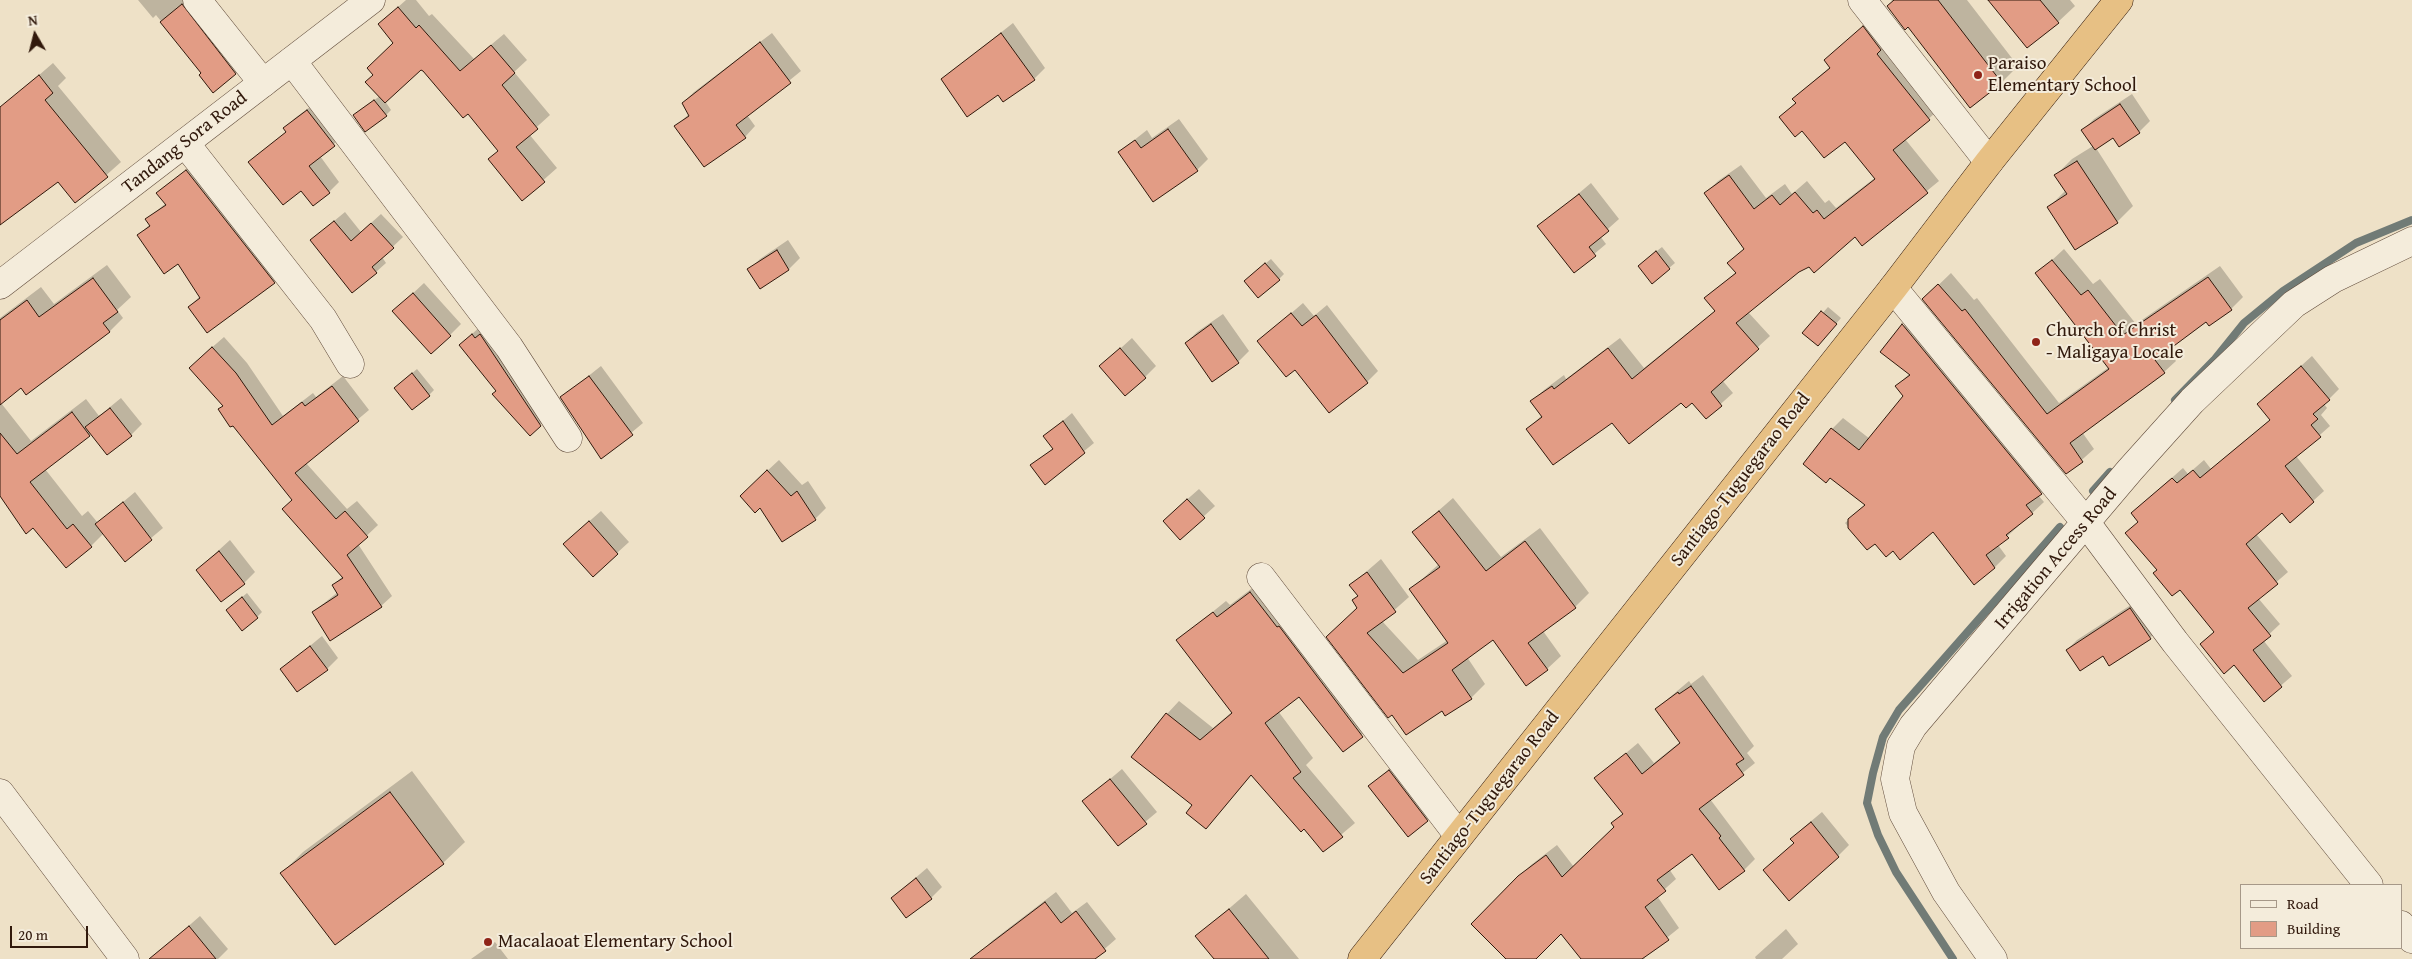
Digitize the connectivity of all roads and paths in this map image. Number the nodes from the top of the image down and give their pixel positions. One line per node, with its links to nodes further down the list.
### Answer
1 (197, 0): 6 (street)
2 (371, 0): 5 (street, Tandang Sora Road)
3 (1862, 0): 8 (street)
4 (2119, 0): 8 (highway, Santiago-Tuguegarao Road)
5 (292, 61): 6 (street, Tandang Sora Road); 13 (street)
6 (263, 83): 7 (street, Tandang Sora Road)
7 (185, 143): 10 (street, Tandang Sora Road); 12 (street)
8 (1989, 162): 11 (highway, Santiago-Tuguegarao Road)
9 (2412, 240): 14 (street, Irrigation Access Road)
10 (0, 285)
11 (1893, 288): 14 (street); 17 (highway, Santiago-Tuguegarao Road)
12 (350, 364)
13 (568, 438)
14 (2087, 524): 18 (street); 23 (street, Irrigation Access Road)
15 (1261, 577): 17 (street)
16 (0, 793): 21 (street)
17 (1459, 836): 22 (highway, Santiago-Tuguegarao Road)
18 (2368, 884)
19 (2402, 926): 20 (street)
20 (2412, 939)
21 (125, 959)
22 (1362, 959)
23 (1993, 959)

